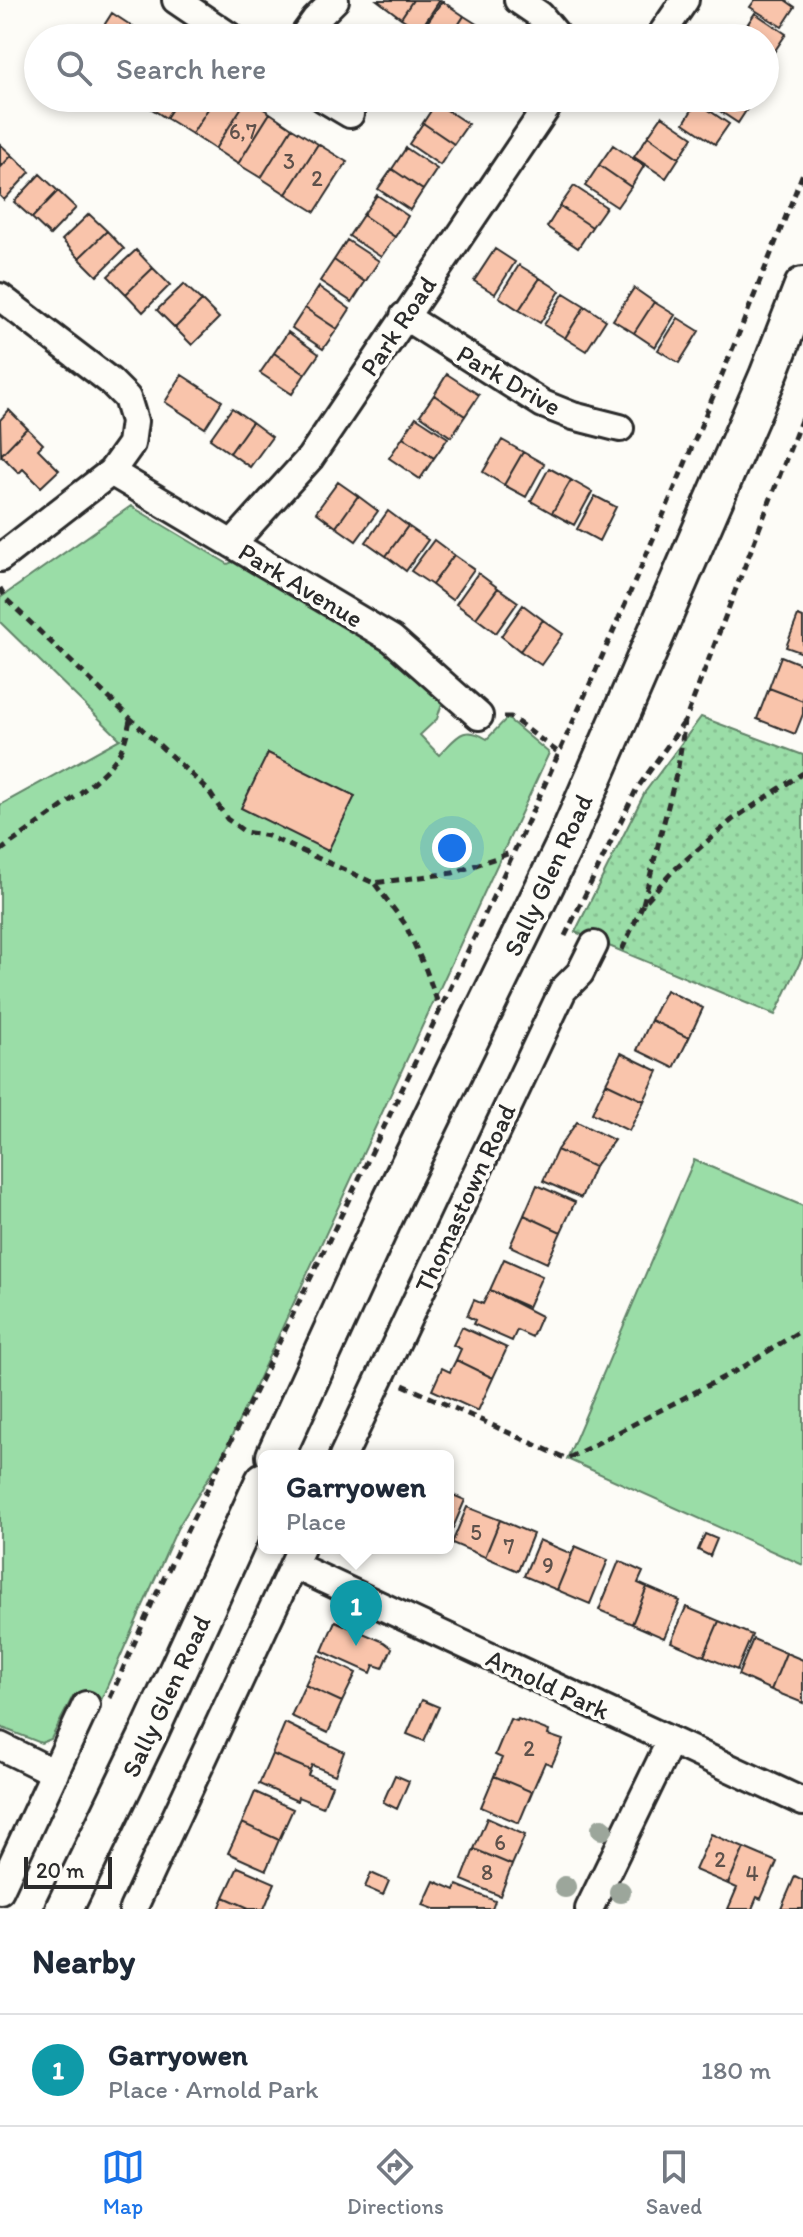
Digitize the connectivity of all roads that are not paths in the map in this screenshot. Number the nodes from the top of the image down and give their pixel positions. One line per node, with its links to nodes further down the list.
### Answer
1 (176, 0): 5 (street)
2 (335, 0): 6 (street)
3 (518, 0): 7 (street)
4 (685, 0): 8 (street)
5 (211, 24)
6 (312, 24)
7 (547, 24)
8 (669, 24)
9 (347, 112): 11 (street)
10 (543, 112): 14 (street, Park Road)
11 (350, 114)
12 (803, 286): 21 (main road, Sally Glen Road)
13 (0, 297): 16 (street)
14 (404, 316): 15 (street, Park Drive); 17 (street, Park Road)
15 (620, 428)
16 (111, 472): 17 (street, Park Avenue); 18 (street)
17 (232, 544): 19 (street, Park Avenue)
18 (0, 558)
19 (479, 716)
20 (594, 945): 22 (street, Thomastown Road)
21 (278, 1450)
22 (346, 1450)
23 (258, 1494): 31 (main road, Sally Glen Road)
24 (297, 1556): 26 (street, Arnold Park); 32 (street)
25 (98, 1703): 28 (street)
26 (670, 1742): 29 (street, Arnold Park); 33 (street)
27 (0, 1746): 28 (street)
28 (55, 1773): 30 (street)
29 (803, 1802)
30 (0, 1890)
31 (64, 1909)
32 (133, 1909)
33 (589, 1909)

